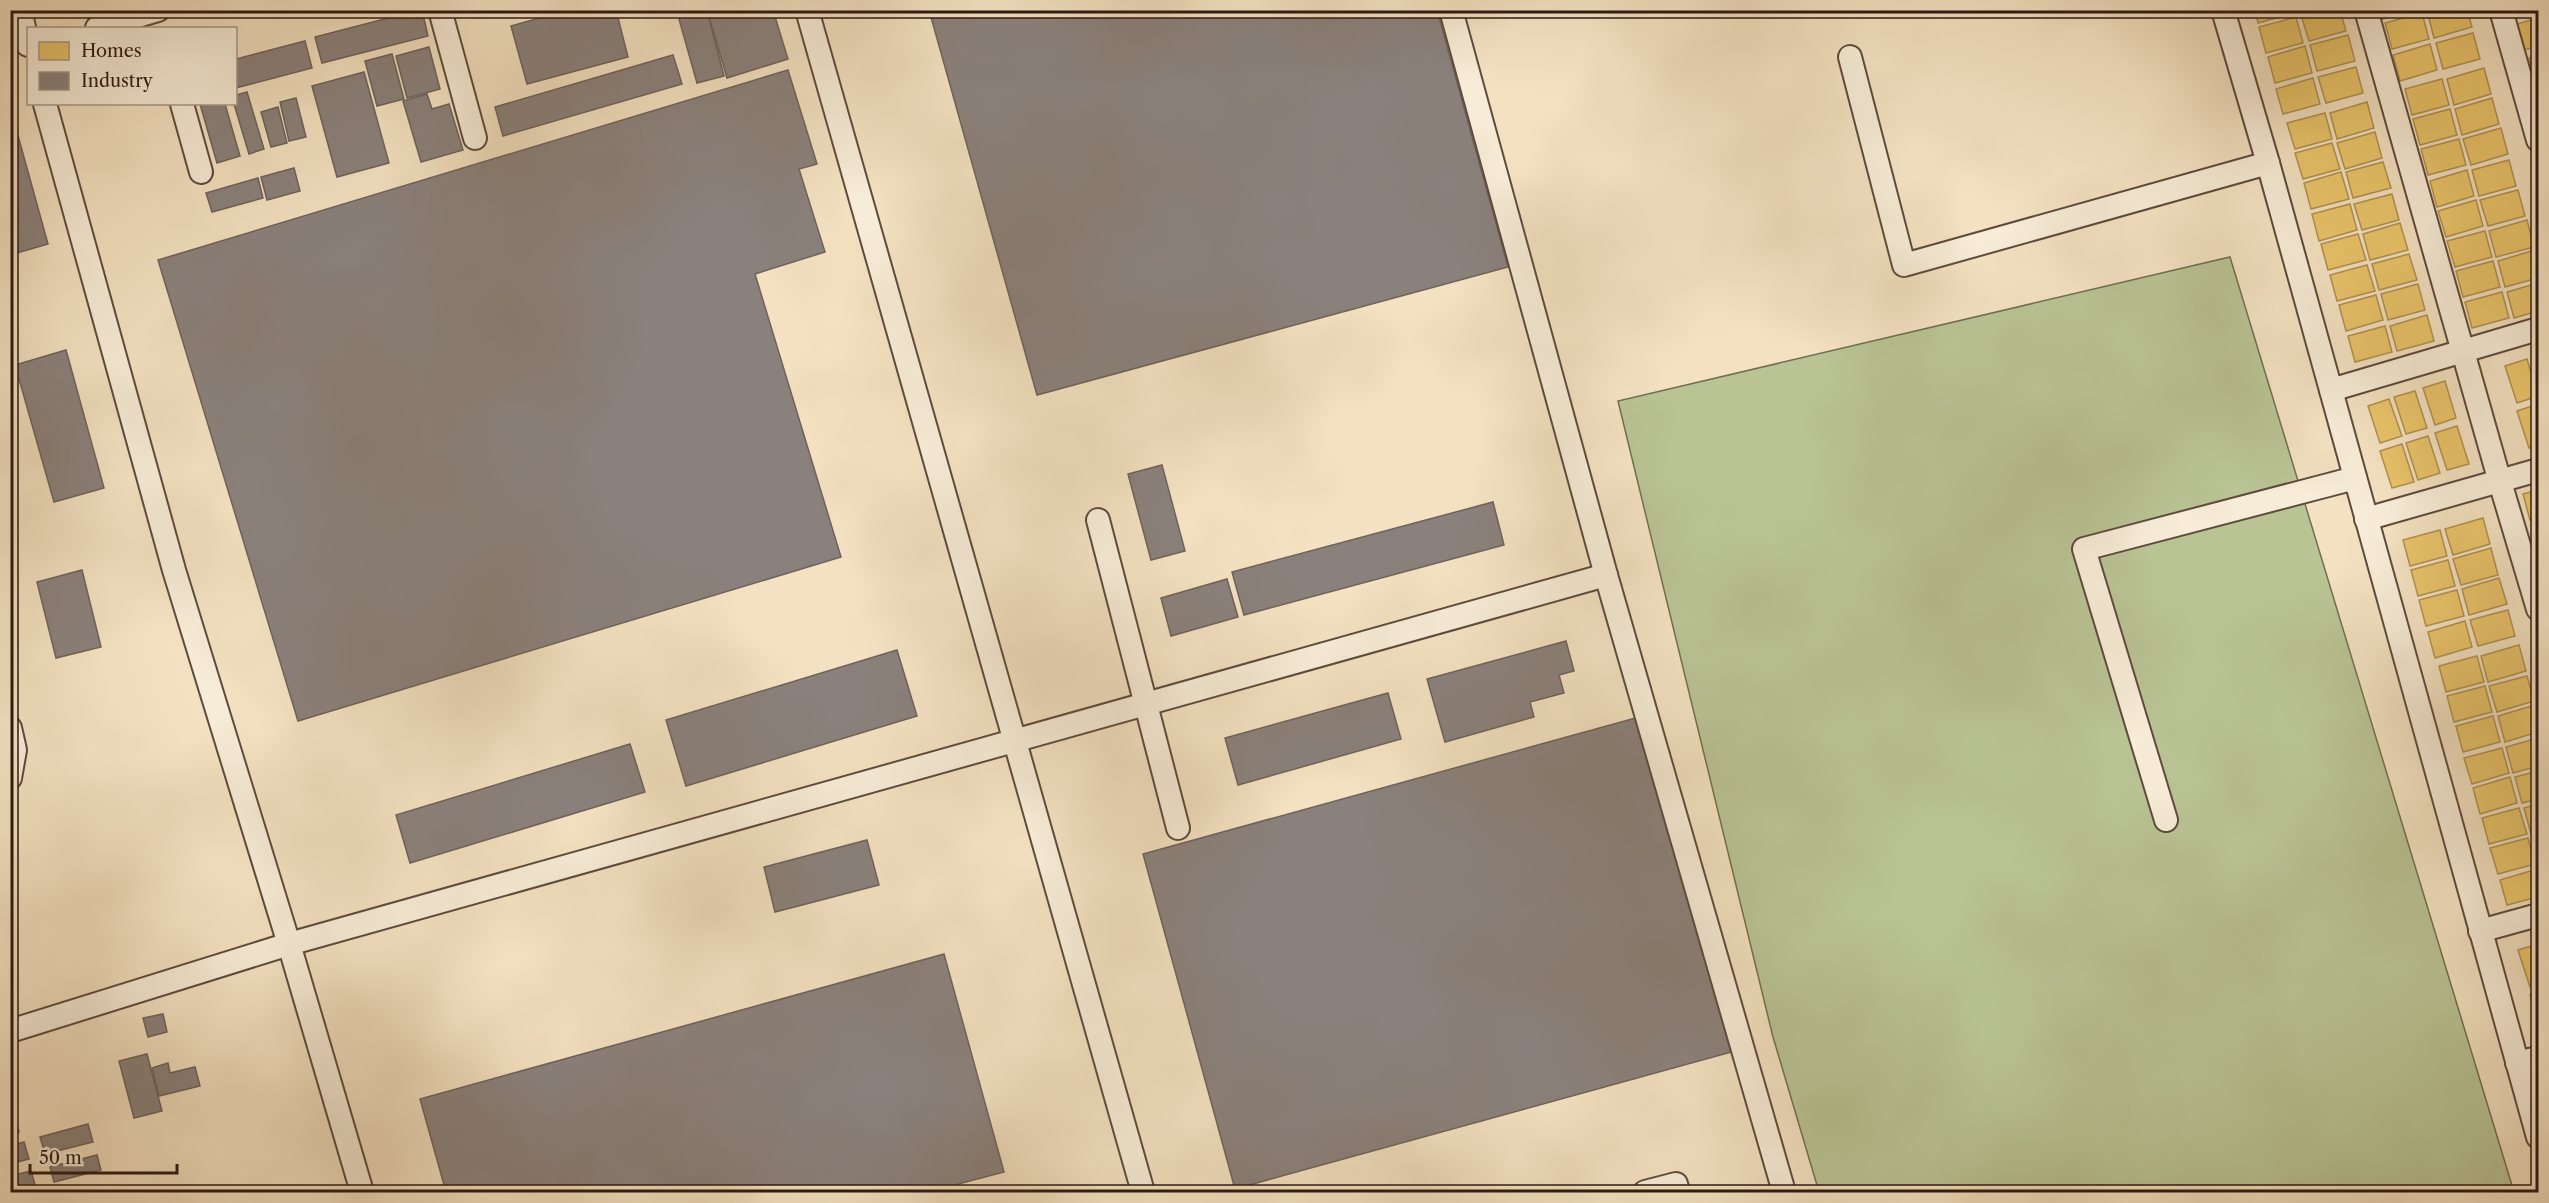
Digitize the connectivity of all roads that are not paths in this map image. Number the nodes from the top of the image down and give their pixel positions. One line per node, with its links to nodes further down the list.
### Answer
1 (440, 10): 13 (street)
2 (807, 10): 29 (street)
3 (1451, 10): 25 (street)
4 (2223, 10): 15 (street)
5 (2366, 10): 18 (street)
6 (2501, 10): 14 (street)
7 (157, 11): 8 (street); 9 (street)
8 (101, 27)
9 (161, 27)
10 (1850, 57): 15 (street)
11 (45, 105): 35 (street)
12 (182, 105): 16 (street)
13 (475, 138)
14 (2538, 140)
15 (2268, 163): 19 (street)
16 (201, 172)
17 (2538, 329): 18 (street)
18 (2463, 352): 19 (street); 22 (street)
19 (2331, 390): 21 (street)
20 (2538, 470): 22 (street)
21 (2355, 478): 23 (street); 31 (street)
22 (2500, 482): 23 (street); 26 (street)
23 (2366, 519): 34 (street)
24 (1098, 520): 27 (street)
25 (1606, 575): 27 (street); 43 (street)
26 (2538, 609)
27 (1146, 703): 29 (street); 32 (street)
28 (10, 728): 30 (street)
29 (1014, 741): 35 (street); 40 (street)
30 (10, 778)
31 (2166, 819)
32 (1178, 828)
33 (2538, 915): 34 (street)
34 (2480, 931): 37 (street)
35 (289, 944): 36 (street); 39 (street)
36 (10, 1031)
37 (2528, 1060): 38 (street)
38 (2538, 1137)
39 (362, 1192)
40 (1143, 1192)
41 (1645, 1192): 42 (street)
42 (1678, 1192)
43 (1784, 1192)

